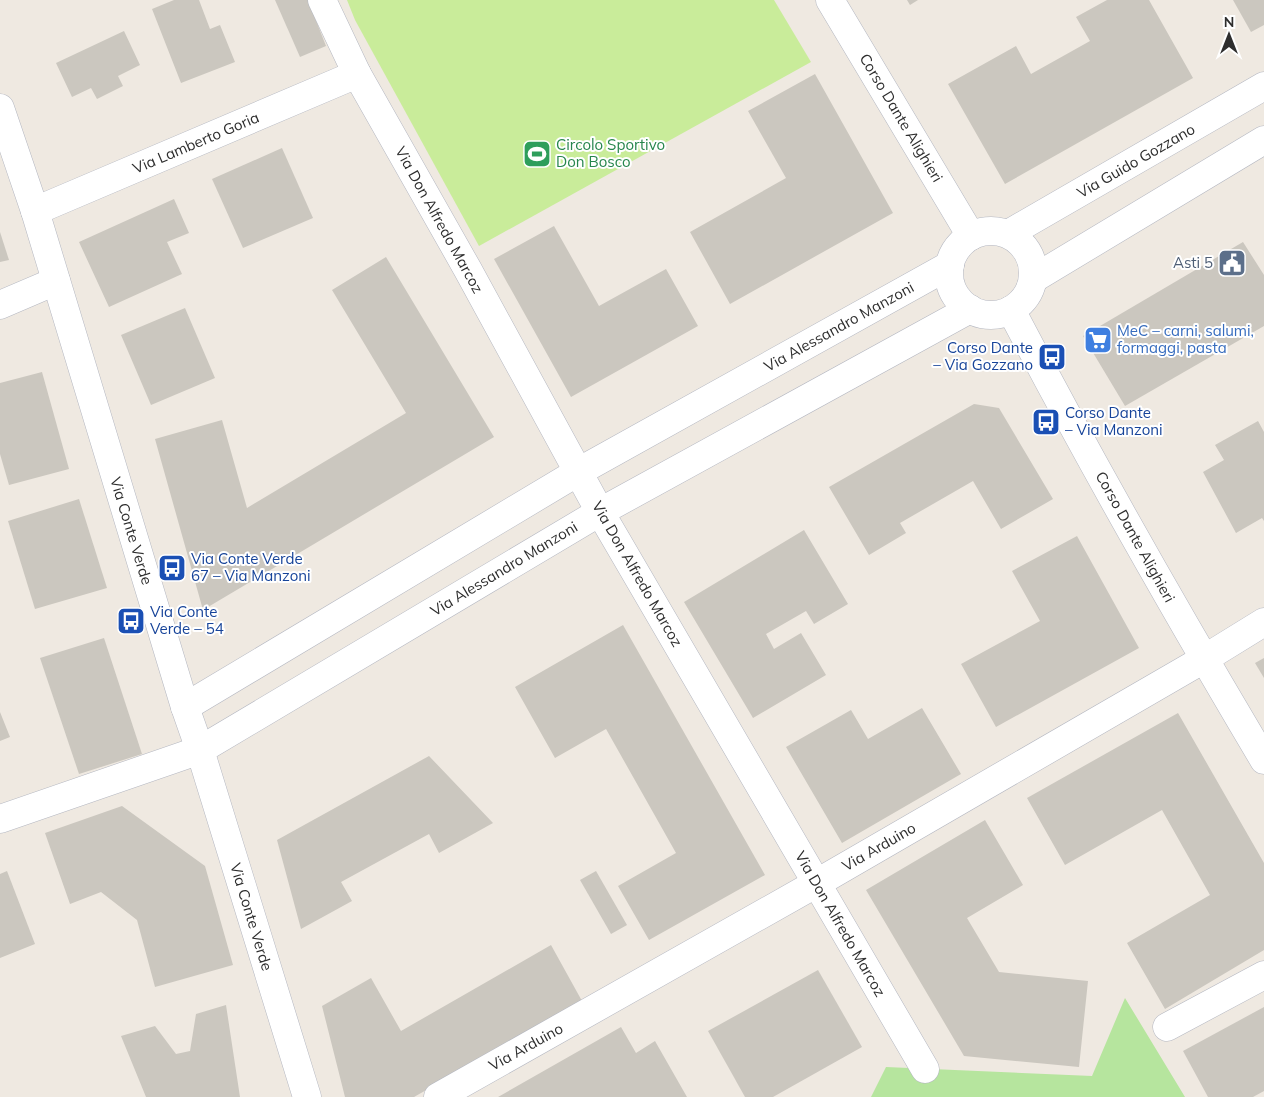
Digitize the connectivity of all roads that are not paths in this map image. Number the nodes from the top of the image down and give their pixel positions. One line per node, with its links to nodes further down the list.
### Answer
1 (322, 0): 3 (street, Via Don Alfredo Marcoz)
2 (830, 0): 9 (street, Corso Dante Alighieri)
3 (357, 74): 7 (street, Via Lamberto Goria); 16 (street, Via Don Alfredo Marcoz)
4 (1264, 86): 8 (street, Via Guido Gozzano)
5 (0, 108): 7 (street, Via Conte Verde)
6 (1264, 140): 11 (street)
7 (35, 212): 12 (street, Via Conte Verde)
8 (1008, 234): 9 (street); 11 (street)
9 (971, 236): 10 (street)
10 (950, 265): 14 (street); 16 (street, Via Alessandro Manzoni)
11 (1033, 279): 15 (street)
12 (56, 281): 13 (street); 20 (street, Via Conte Verde)
13 (0, 305)
14 (970, 309): 15 (street); 17 (street, Via Alessandro Manzoni)
15 (1011, 310): 19 (street, Corso Dante Alighieri)
16 (578, 472): 17 (street, Via Don Alfredo Marcoz); 20 (street, Via Alessandro Manzoni)
17 (600, 512): 21 (street, Via Alessandro Manzoni); 24 (street, Via Don Alfredo Marcoz)
18 (1264, 622): 19 (street, Via Arduino)
19 (1204, 659): 22 (street, Corso Dante Alighieri); 24 (street, Via Arduino)
20 (185, 706): 21 (street, Via Conte Verde)
21 (200, 750): 23 (street, Via Alessandro Manzoni); 28 (street, Via Conte Verde)
22 (1264, 760)
23 (0, 819)
24 (817, 883): 27 (street, Via Don Alfredo Marcoz); 29 (street, Via Arduino)
25 (1264, 975): 26 (street)
26 (1167, 1027)
27 (925, 1069)
28 (307, 1097)
29 (438, 1097)

